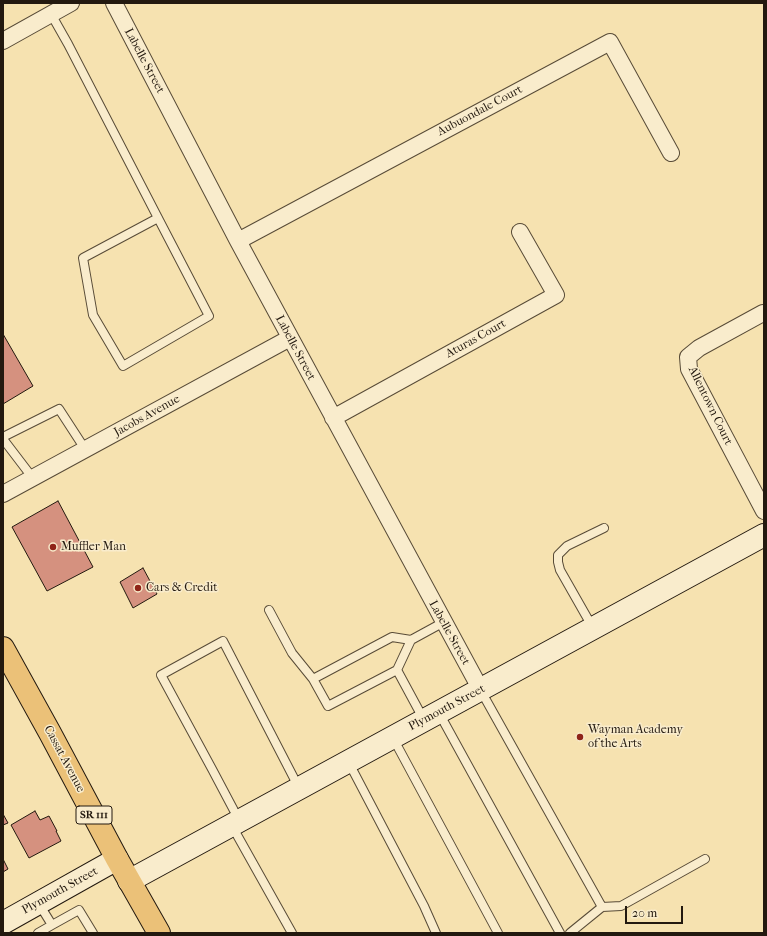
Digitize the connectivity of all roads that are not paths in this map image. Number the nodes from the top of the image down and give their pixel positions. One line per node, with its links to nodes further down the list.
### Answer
1 (71, 3): 3 (street)
2 (114, 3): 8 (street, Labelle Street)
3 (51, 14): 4 (street); 6 (lane)
4 (3, 41)
5 (672, 153): 8 (street, Aubuondale Court)
6 (158, 218): 6 (lane)
7 (520, 232): 11 (street, Aturas Court)
8 (238, 241): 10 (street, Labelle Street)
9 (763, 314): 16 (street, Allentown Court)
10 (290, 338): 11 (street, Labelle Street); 13 (street, Jacobs Avenue)
11 (334, 418): 20 (street, Labelle Street)
12 (3, 438): 13 (lane); 14 (lane)
13 (85, 449): 14 (street, Jacobs Avenue)
14 (32, 477): 15 (street, Jacobs Avenue)
15 (3, 494)
16 (764, 511)
17 (604, 528): 21 (lane)
18 (764, 535): 21 (street, Plymouth Street)
19 (269, 610): 26 (lane)
20 (444, 622): 22 (lane); 27 (street, Labelle Street)
21 (593, 629): 27 (street, Plymouth Street)
22 (411, 640): 24 (lane); 26 (lane)
23 (3, 648): 25 (main road, Cassat Avenue / SR 111)
24 (397, 670): 26 (lane); 28 (lane)
25 (9, 671): 33 (main road, Cassat Avenue / SR 111)
26 (313, 679)
27 (481, 690): 28 (street, Plymouth Street); 37 (lane)
28 (432, 717): 29 (street, Plymouth Street); 46 (lane)
29 (393, 738): 30 (street, Plymouth Street); 45 (lane)
30 (348, 762): 31 (street, Plymouth Street); 44 (lane)
31 (299, 789): 32 (street, Plymouth Street); 32 (lane)
32 (235, 823): 35 (street, Plymouth Street); 43 (lane)
33 (117, 859): 35 (main road, Cassat Avenue / SR 111); 36 (street, Plymouth Street)
34 (705, 859): 37 (lane)
35 (129, 881): 42 (main road, Cassat Avenue / SR 111)
36 (38, 903): 38 (street, Plymouth Street); 39 (lane)
37 (602, 907): 47 (lane)
38 (3, 923)
39 (52, 925): 40 (lane); 41 (lane)
40 (38, 933)
41 (93, 933)
42 (159, 933)
43 (292, 933)
44 (436, 933)
45 (498, 933)
46 (560, 933)
47 (570, 933)

